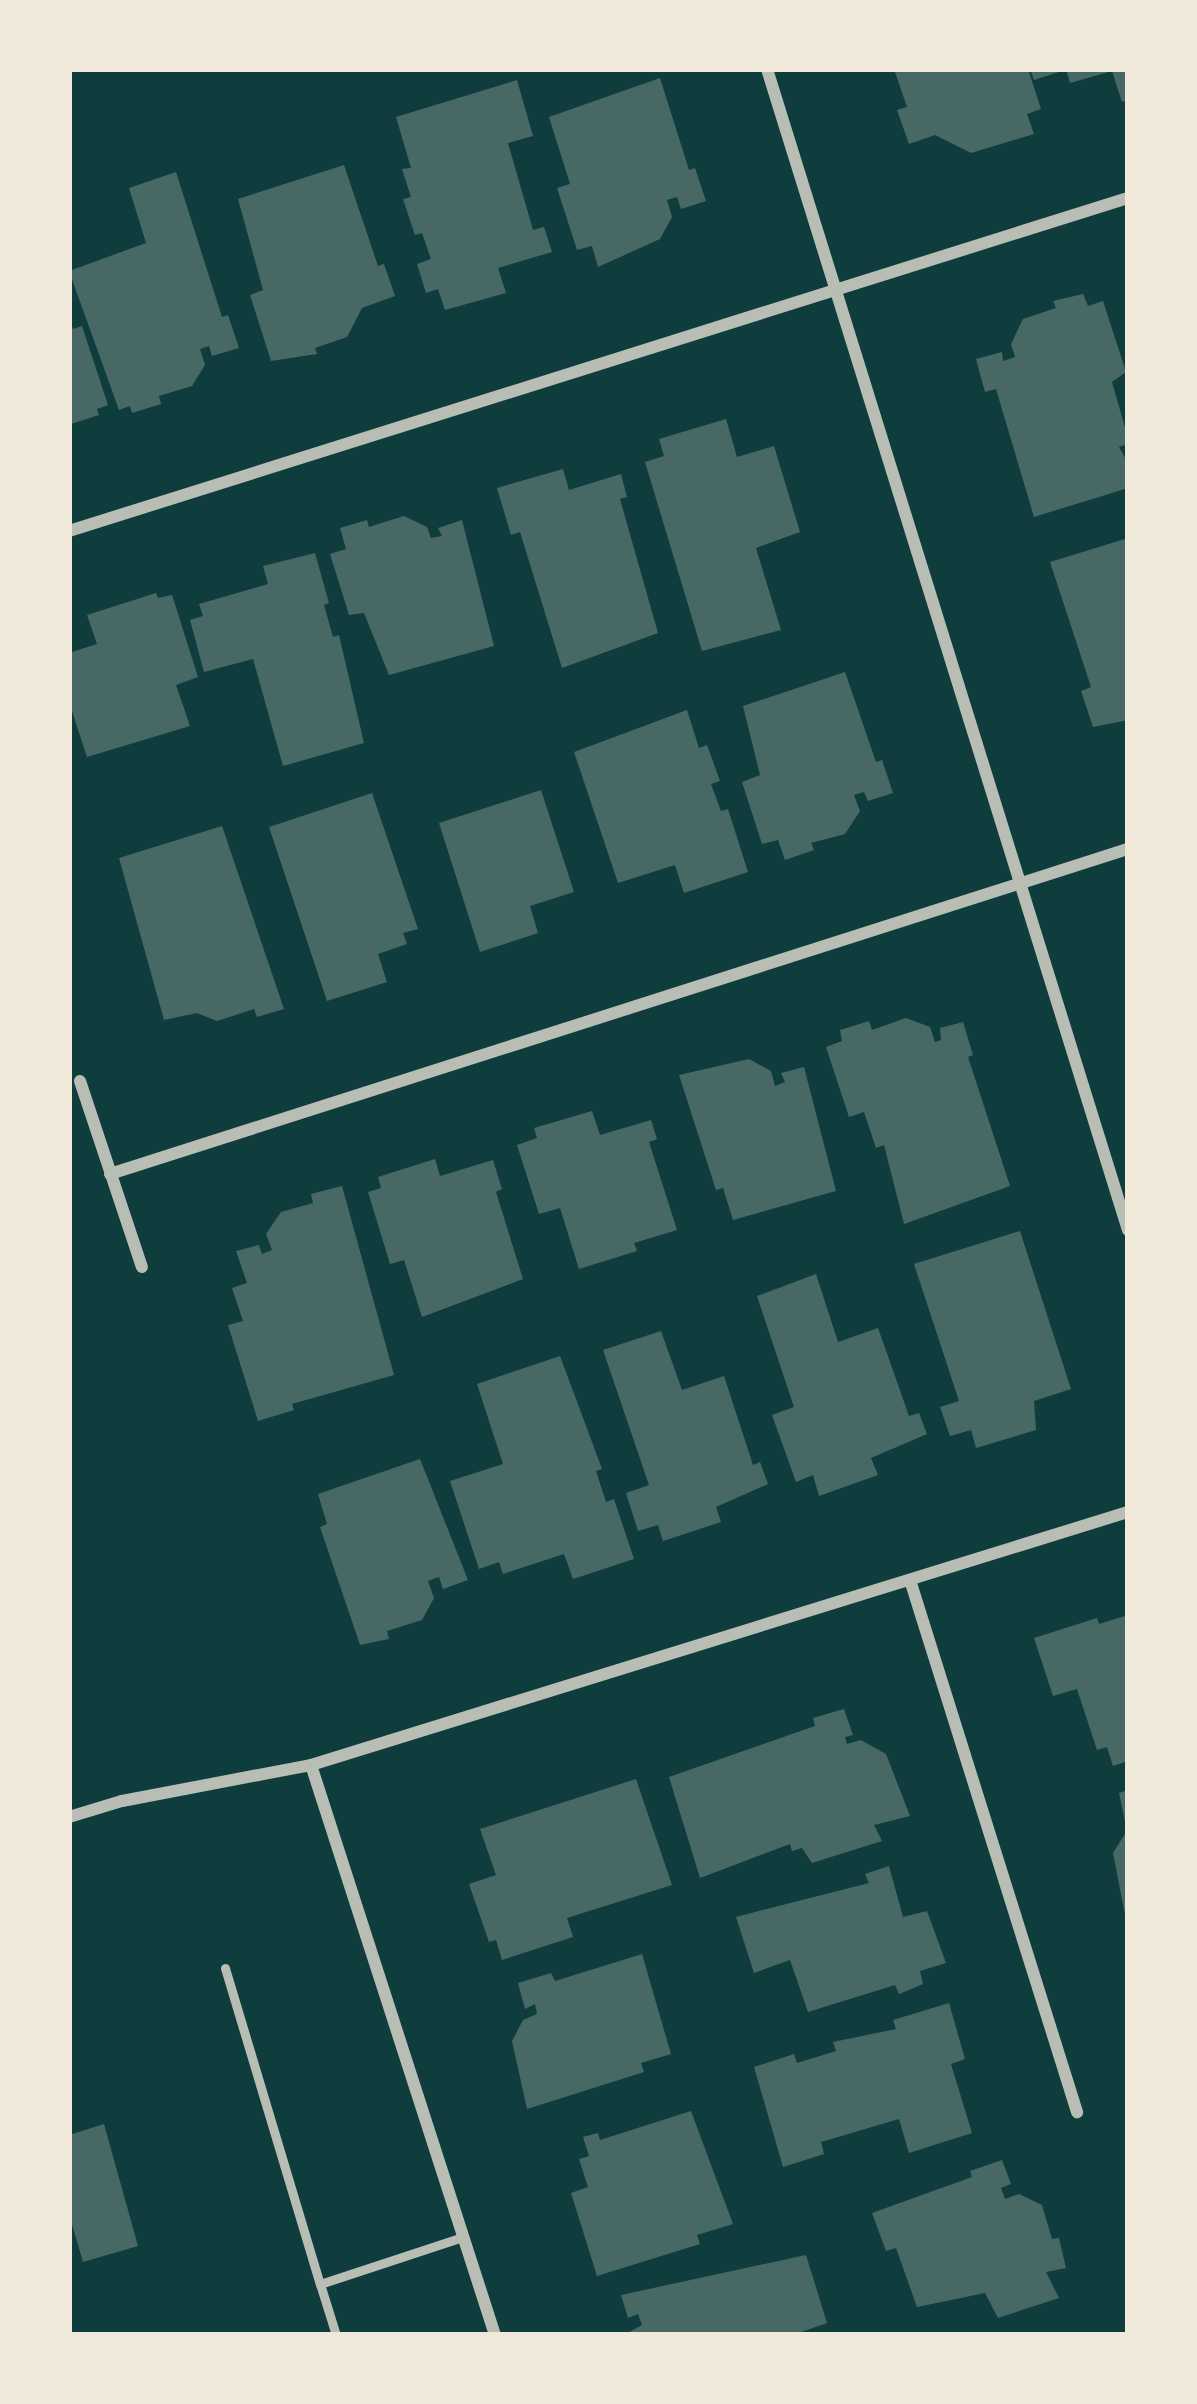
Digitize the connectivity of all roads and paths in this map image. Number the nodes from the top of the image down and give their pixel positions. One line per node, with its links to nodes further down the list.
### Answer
1 (766, 69): 3 (street)
2 (1128, 198): 3 (street)
3 (833, 290): 4 (street); 6 (street)
4 (69, 531)
5 (1128, 849): 6 (street)
6 (1018, 884): 8 (street); 9 (street)
7 (80, 1082): 8 (street)
8 (110, 1174): 10 (street)
9 (1128, 1230)
10 (142, 1267)
11 (1128, 1513): 12 (street)
12 (910, 1580): 13 (street); 16 (street)
13 (311, 1765): 14 (street); 17 (street)
14 (69, 1817)
15 (225, 1968): 18 (lane)
16 (1077, 2112)
17 (463, 2237): 18 (lane); 20 (street)
18 (320, 2284): 19 (lane)
19 (335, 2335)
20 (495, 2335)

